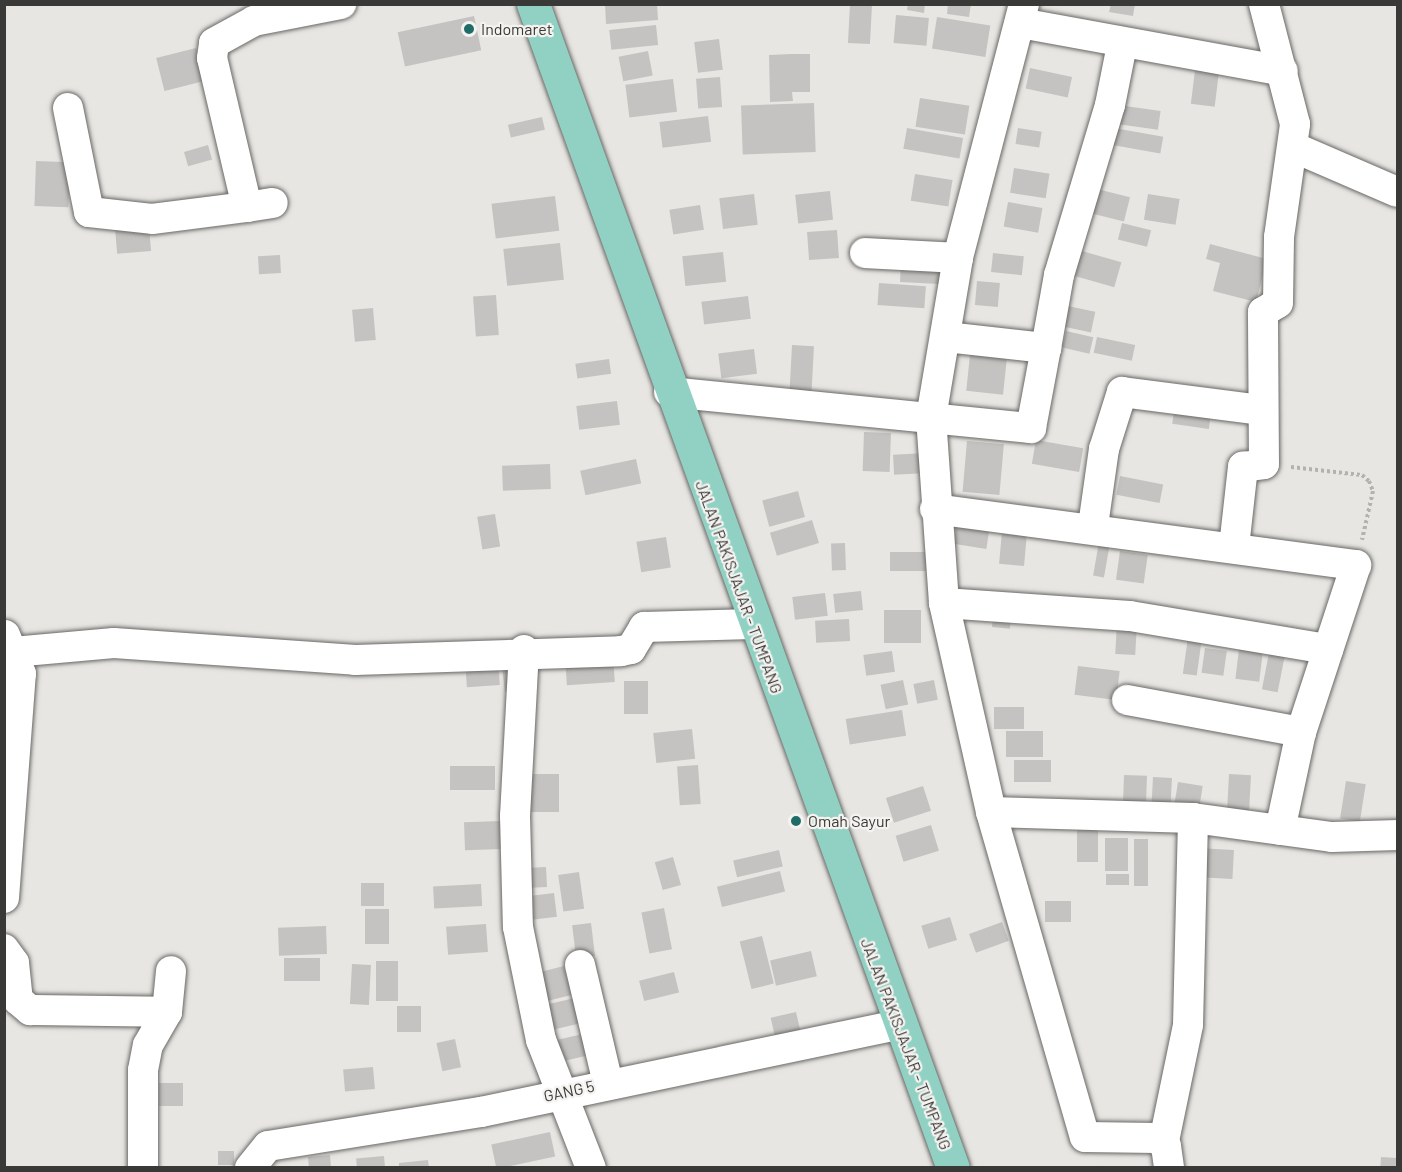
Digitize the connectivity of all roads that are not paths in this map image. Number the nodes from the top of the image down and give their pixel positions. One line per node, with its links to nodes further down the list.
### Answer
1 (341, 4): 7 (street)
2 (532, 4): 14 (main road, JALAN PAKISJAJAR - TUMPANG)
3 (1264, 4): 6 (street)
4 (1022, 14): 5 (street); 11 (street)
5 (1122, 45): 6 (street); 13 (street)
6 (1283, 71): 8 (street)
7 (68, 108)
8 (1293, 147): 9 (street); 15 (street)
9 (1397, 192)
10 (865, 253): 11 (street)
11 (958, 258): 12 (street)
12 (946, 337): 13 (street); 16 (street)
13 (1046, 348): 16 (street)
14 (669, 393): 16 (street); 21 (main road, JALAN PAKISJAJAR - TUMPANG)
15 (1262, 410): 18 (street); 19 (street)
16 (931, 417): 17 (street)
17 (935, 508): 18 (street); 20 (street)
18 (1093, 526): 19 (street)
19 (1234, 547): 23 (street)
20 (944, 603): 23 (street); 27 (street)
21 (753, 624): 24 (street); 36 (main road, JALAN PAKISJAJAR - TUMPANG)
22 (9, 642): 24 (street); 31 (street)
23 (1328, 649): 26 (street)
24 (524, 650): 38 (street)
25 (1127, 700): 26 (street)
26 (1301, 732): 29 (street)
27 (991, 812): 28 (street); 39 (street)
28 (1193, 818): 29 (street); 39 (street)
29 (1280, 830): 30 (street)
30 (1398, 835)
31 (4, 898)
32 (4, 949): 35 (street)
33 (580, 965): 37 (street)
34 (171, 971): 35 (street)
35 (167, 1012): 40 (street)
36 (898, 1025): 37 (street, GANG 5); 43 (main road, JALAN PAKISJAJAR - TUMPANG)
37 (608, 1083): 38 (street, GANG 5)
38 (560, 1093): 41 (street, GANG 5); 42 (street)
39 (1166, 1154)
40 (142, 1167)
41 (250, 1167)
42 (591, 1167)
43 (953, 1167)

